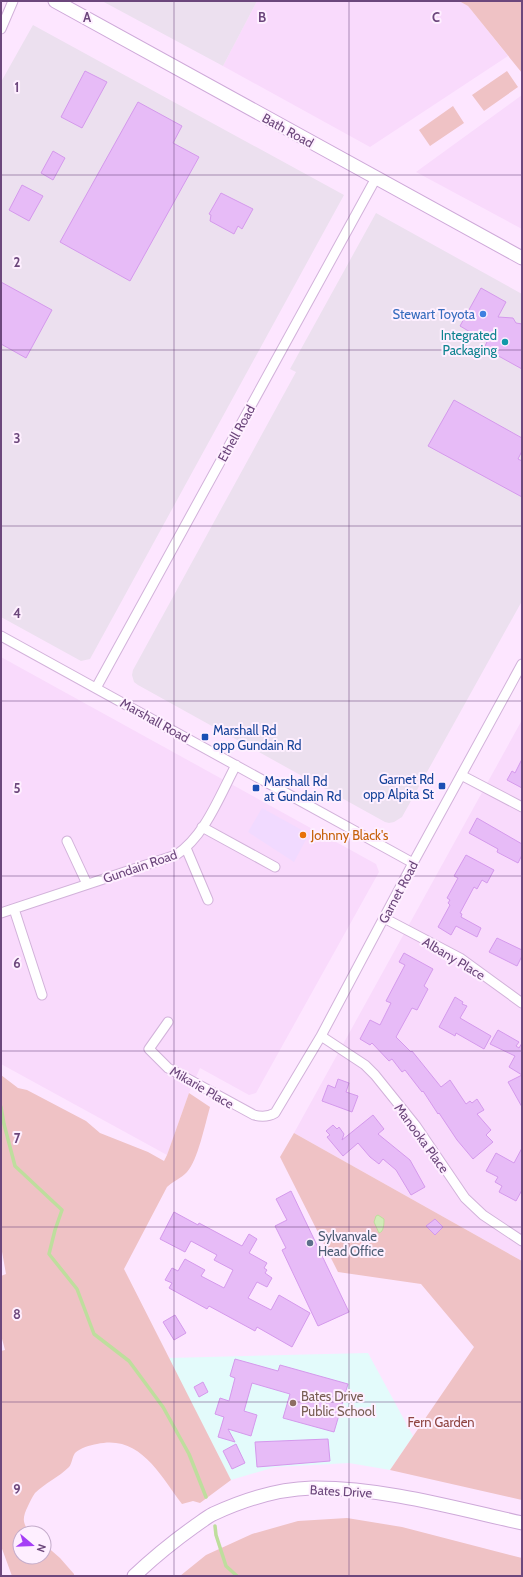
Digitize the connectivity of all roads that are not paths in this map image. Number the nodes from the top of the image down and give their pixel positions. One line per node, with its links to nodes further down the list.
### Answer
1 (13, 1): 3 (street)
2 (55, 1): 4 (street, Bath Road)
3 (1, 29)
4 (376, 178): 5 (street, Bath Road); 8 (street, Ethell Road)
5 (522, 258)
6 (1, 636): 8 (street, Marshall Road)
7 (522, 664): 10 (street, Garnet Road)
8 (96, 688): 9 (street, Marshall Road)
9 (236, 765): 12 (street, Gundain Road); 15 (street, Marshall Road)
10 (461, 775): 11 (street); 15 (street, Garnet Road)
11 (522, 807)
12 (202, 827): 14 (street, Gundain Road); 16 (street)
13 (68, 841): 17 (street)
14 (186, 848): 17 (street, Gundain Road); 18 (street)
15 (413, 863): 21 (street, Garnet Road)
16 (275, 867)
17 (87, 884): 19 (street, Gundain Road)
18 (208, 900)
19 (14, 909): 20 (street, Gundain Road); 22 (street)
20 (1, 913)
21 (384, 918): 23 (street, Albany Place); 25 (street, Garnet Road)
22 (42, 995)
23 (522, 1003)
24 (168, 1022): 26 (street, Mikarie Place)
25 (321, 1036): 26 (street, Garnet Road); 27 (street, Manooka Place)
26 (270, 1116)
27 (522, 1241)
28 (522, 1523): 29 (street, Bates Drive)
29 (134, 1576)

